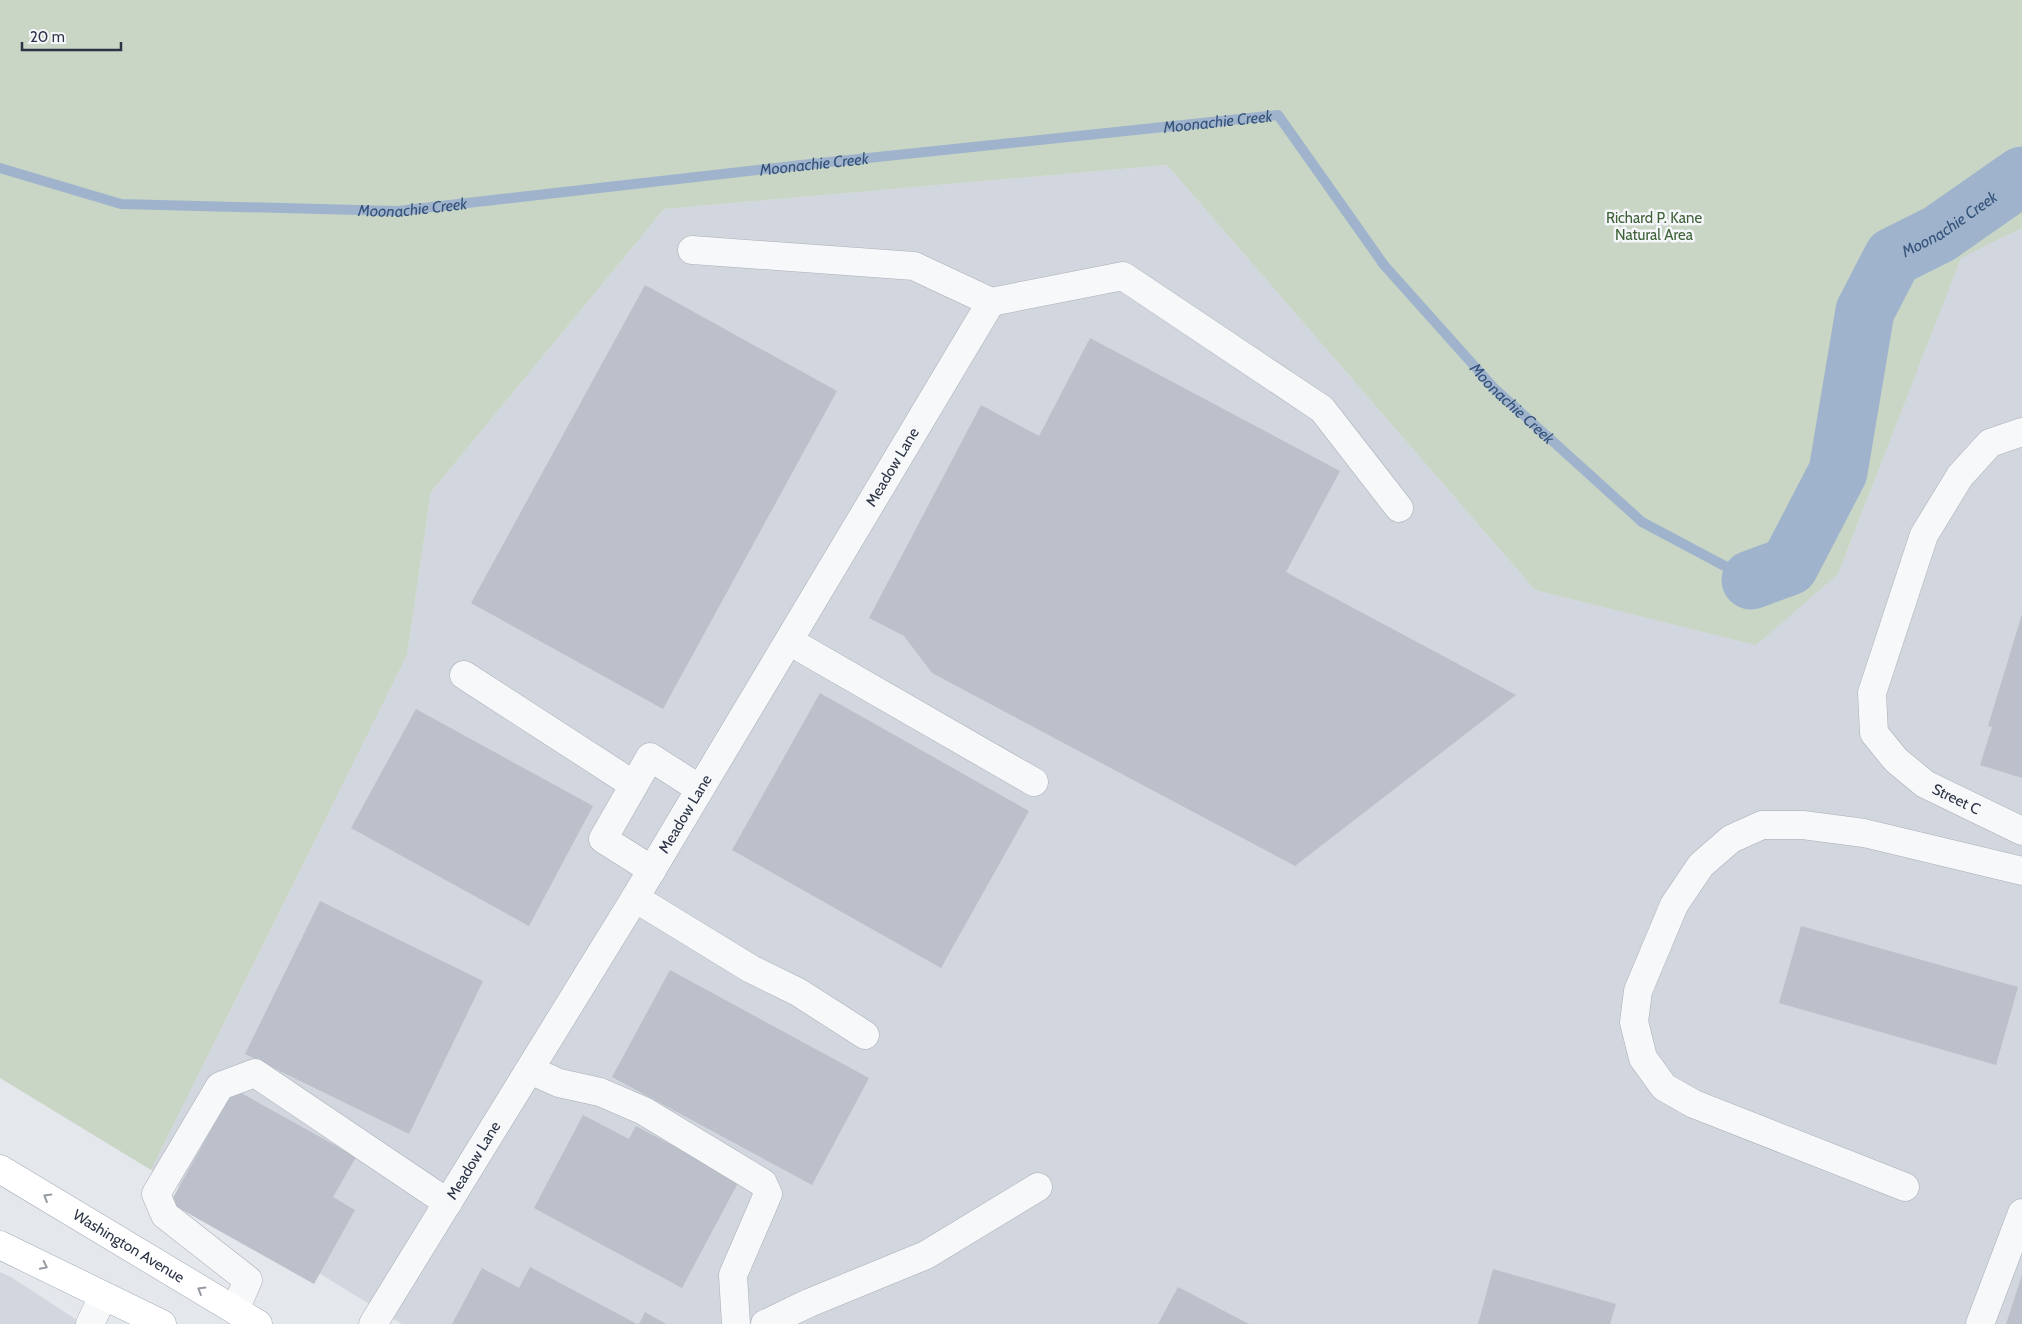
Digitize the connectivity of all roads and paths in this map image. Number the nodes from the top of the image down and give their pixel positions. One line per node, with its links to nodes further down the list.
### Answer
1 (692, 250): 2 (street)
2 (991, 302): 4 (street); 5 (street, Meadow Lane)
3 (2022, 432): 10 (street, Street C)
4 (1399, 508)
5 (789, 641): 7 (street); 9 (street, Meadow Lane)
6 (464, 675): 8 (street)
7 (1034, 782)
8 (634, 785): 9 (street); 11 (street)
9 (700, 789): 11 (street, Meadow Lane)
10 (2022, 831)
11 (652, 870): 13 (street, Meadow Lane)
12 (2022, 871): 18 (street)
13 (635, 898): 14 (street); 15 (street, Meadow Lane)
14 (865, 1034)
15 (530, 1070): 19 (street, Meadow Lane); 27 (street)
16 (0, 1169): 23 (main road, Washington Avenue, one-way to 16)
17 (1038, 1187): 28 (street)
18 (1905, 1187)
19 (448, 1203): 23 (street); 26 (street, Meadow Lane)
20 (2022, 1213): 29 (street)
21 (0, 1245): 22 (main road, one-way to 22)
22 (103, 1296): 24 (street); 25 (main road)
23 (247, 1317)
24 (90, 1324)
25 (162, 1324)
26 (373, 1324)
27 (736, 1324)
28 (765, 1324)
29 (1980, 1324)

